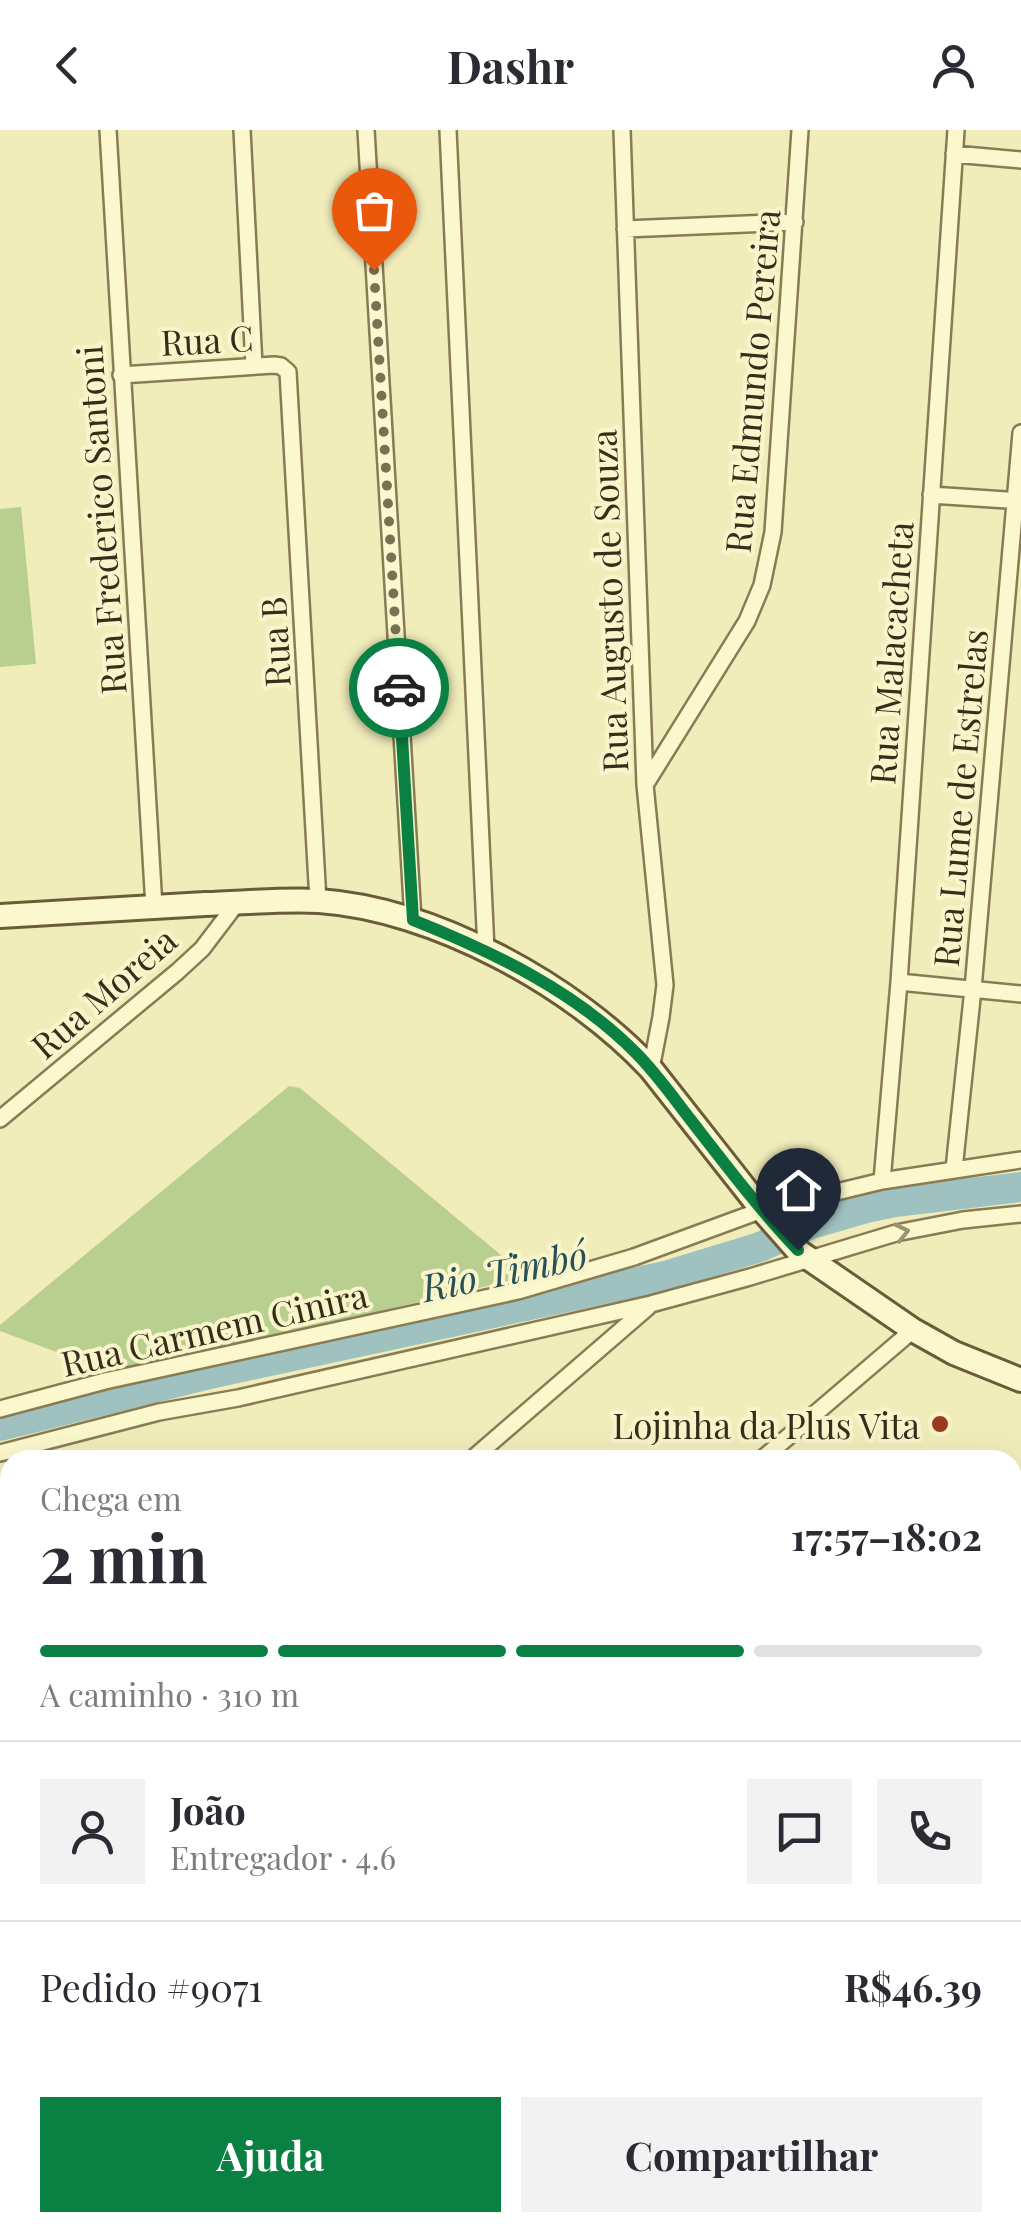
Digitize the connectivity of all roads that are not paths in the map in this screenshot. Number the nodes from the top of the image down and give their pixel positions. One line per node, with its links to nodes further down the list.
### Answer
1 (108, 130): 13 (street, Rua Frederico Santoni)
2 (242, 130): 12 (street)
3 (366, 130): 23 (street)
4 (448, 130): 24 (street)
5 (622, 130): 11 (street, Rua Augusto de Souza)
6 (800, 130): 10 (street, Rua Edmundo Pereira)
7 (956, 130): 8 (street, Rua Malacacheta)
8 (954, 154): 9 (street); 16 (street, Rua Malacacheta)
9 (1021, 160)
10 (795, 222): 11 (street); 18 (street, Rua Edmundo Pereira)
11 (625, 228): 18 (street, Rua Augusto de Souza)
12 (254, 366): 13 (street, Rua C); 14 (street, Rua C)
13 (121, 374): 21 (street, Rua Frederico Santoni)
14 (290, 379): 19 (street, Rua B)
15 (1021, 433): 17 (street, Rua Lume de Estrelas)
16 (930, 495): 17 (street); 25 (street, Rua Malacacheta)
17 (1018, 501): 26 (street, Rua Lume de Estrelas)
18 (645, 785): 28 (street, Rua Augusto de Souza)
19 (318, 901): 20 (main road); 23 (main road)
20 (237, 903): 21 (main road); 29 (street, Rua Moreia)
21 (154, 907): 22 (main road)
22 (0, 916)
23 (413, 920): 24 (main road)
24 (486, 950): 28 (main road)
25 (898, 982): 26 (street); 32 (street, Rua Malacacheta)
26 (973, 990): 27 (street); 31 (street, Rua Lume de Estrelas)
27 (1021, 994)
28 (651, 1069): 34 (main road)
29 (0, 1119)
30 (1021, 1160): 31 (street, Rua Carmem Cinira)
31 (954, 1169): 32 (street, Rua Carmem Cinira)
32 (882, 1181): 34 (street, Rua Carmem Cinira)
33 (1021, 1214): 35 (street, Rua Carmem Cinira, one-way to 33)
34 (766, 1216): 35 (main road); 39 (street, Rua Carmem Cinira)
35 (803, 1255): 36 (street, Rua Carmem Cinira); 37 (main road)
36 (651, 1304): 40 (street, Rua Carmem Cinira); 41 (street)
37 (913, 1330): 38 (main road); 42 (street)
38 (1021, 1380)
39 (0, 1409)
40 (12, 1450)
41 (483, 1450)
42 (773, 1450)

